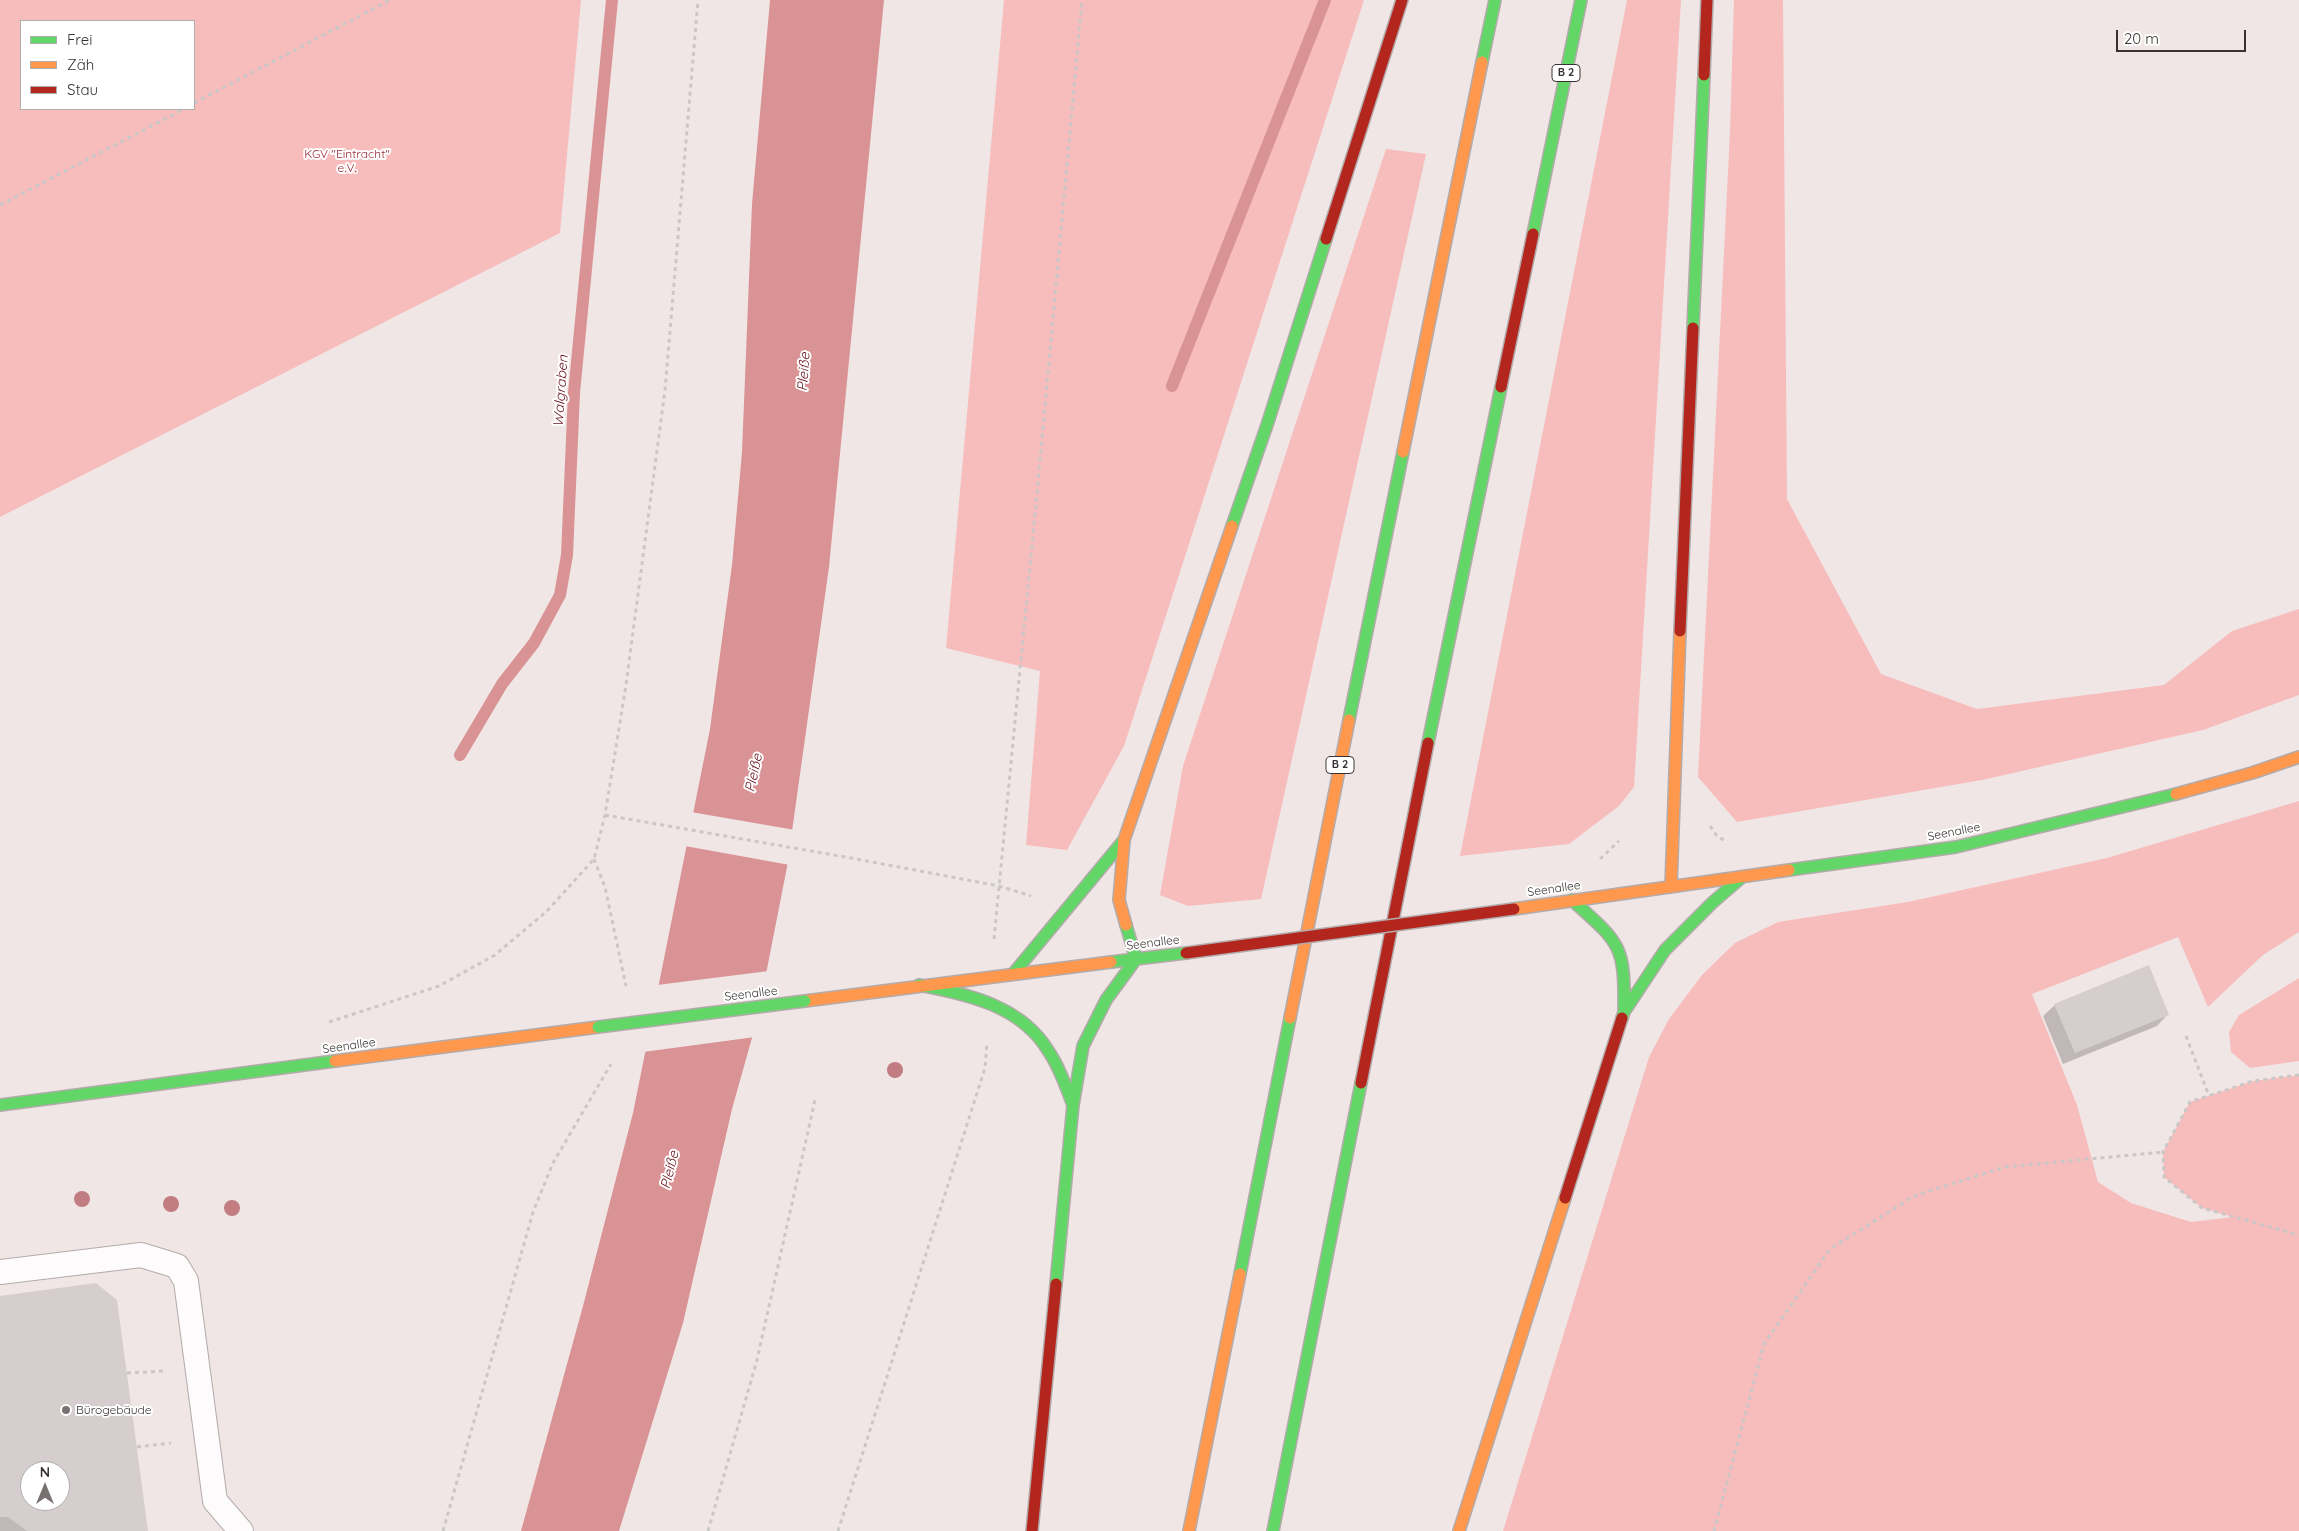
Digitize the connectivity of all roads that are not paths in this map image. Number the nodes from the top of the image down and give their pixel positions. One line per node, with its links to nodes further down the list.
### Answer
1 (1402, 0): 6 (main road)
2 (1495, 0): 19 (main road, B 2)
3 (1581, 0): 20 (main road, B 2)
4 (1707, 0): 8 (main road)
5 (2299, 757): 7 (main road, Seenallee)
6 (1124, 840): 10 (main road); 11 (main road)
7 (1742, 877): 8 (main road, Seenallee); 13 (main road)
8 (1671, 887): 9 (main road, Seenallee)
9 (1572, 900): 10 (main road, Seenallee, bridge); 13 (main road)
10 (1136, 958): 11 (main road, Seenallee); 15 (main road)
11 (1013, 974): 12 (main road, Seenallee)
12 (919, 985): 14 (main road, Seenallee, bridge); 15 (main road)
13 (1624, 1012): 21 (main road)
14 (0, 1105)
15 (1073, 1105): 18 (main road)
16 (0, 1272): 17 (lane)
17 (241, 1531)
18 (1032, 1531)
19 (1189, 1531)
20 (1273, 1531)
21 (1460, 1531)

